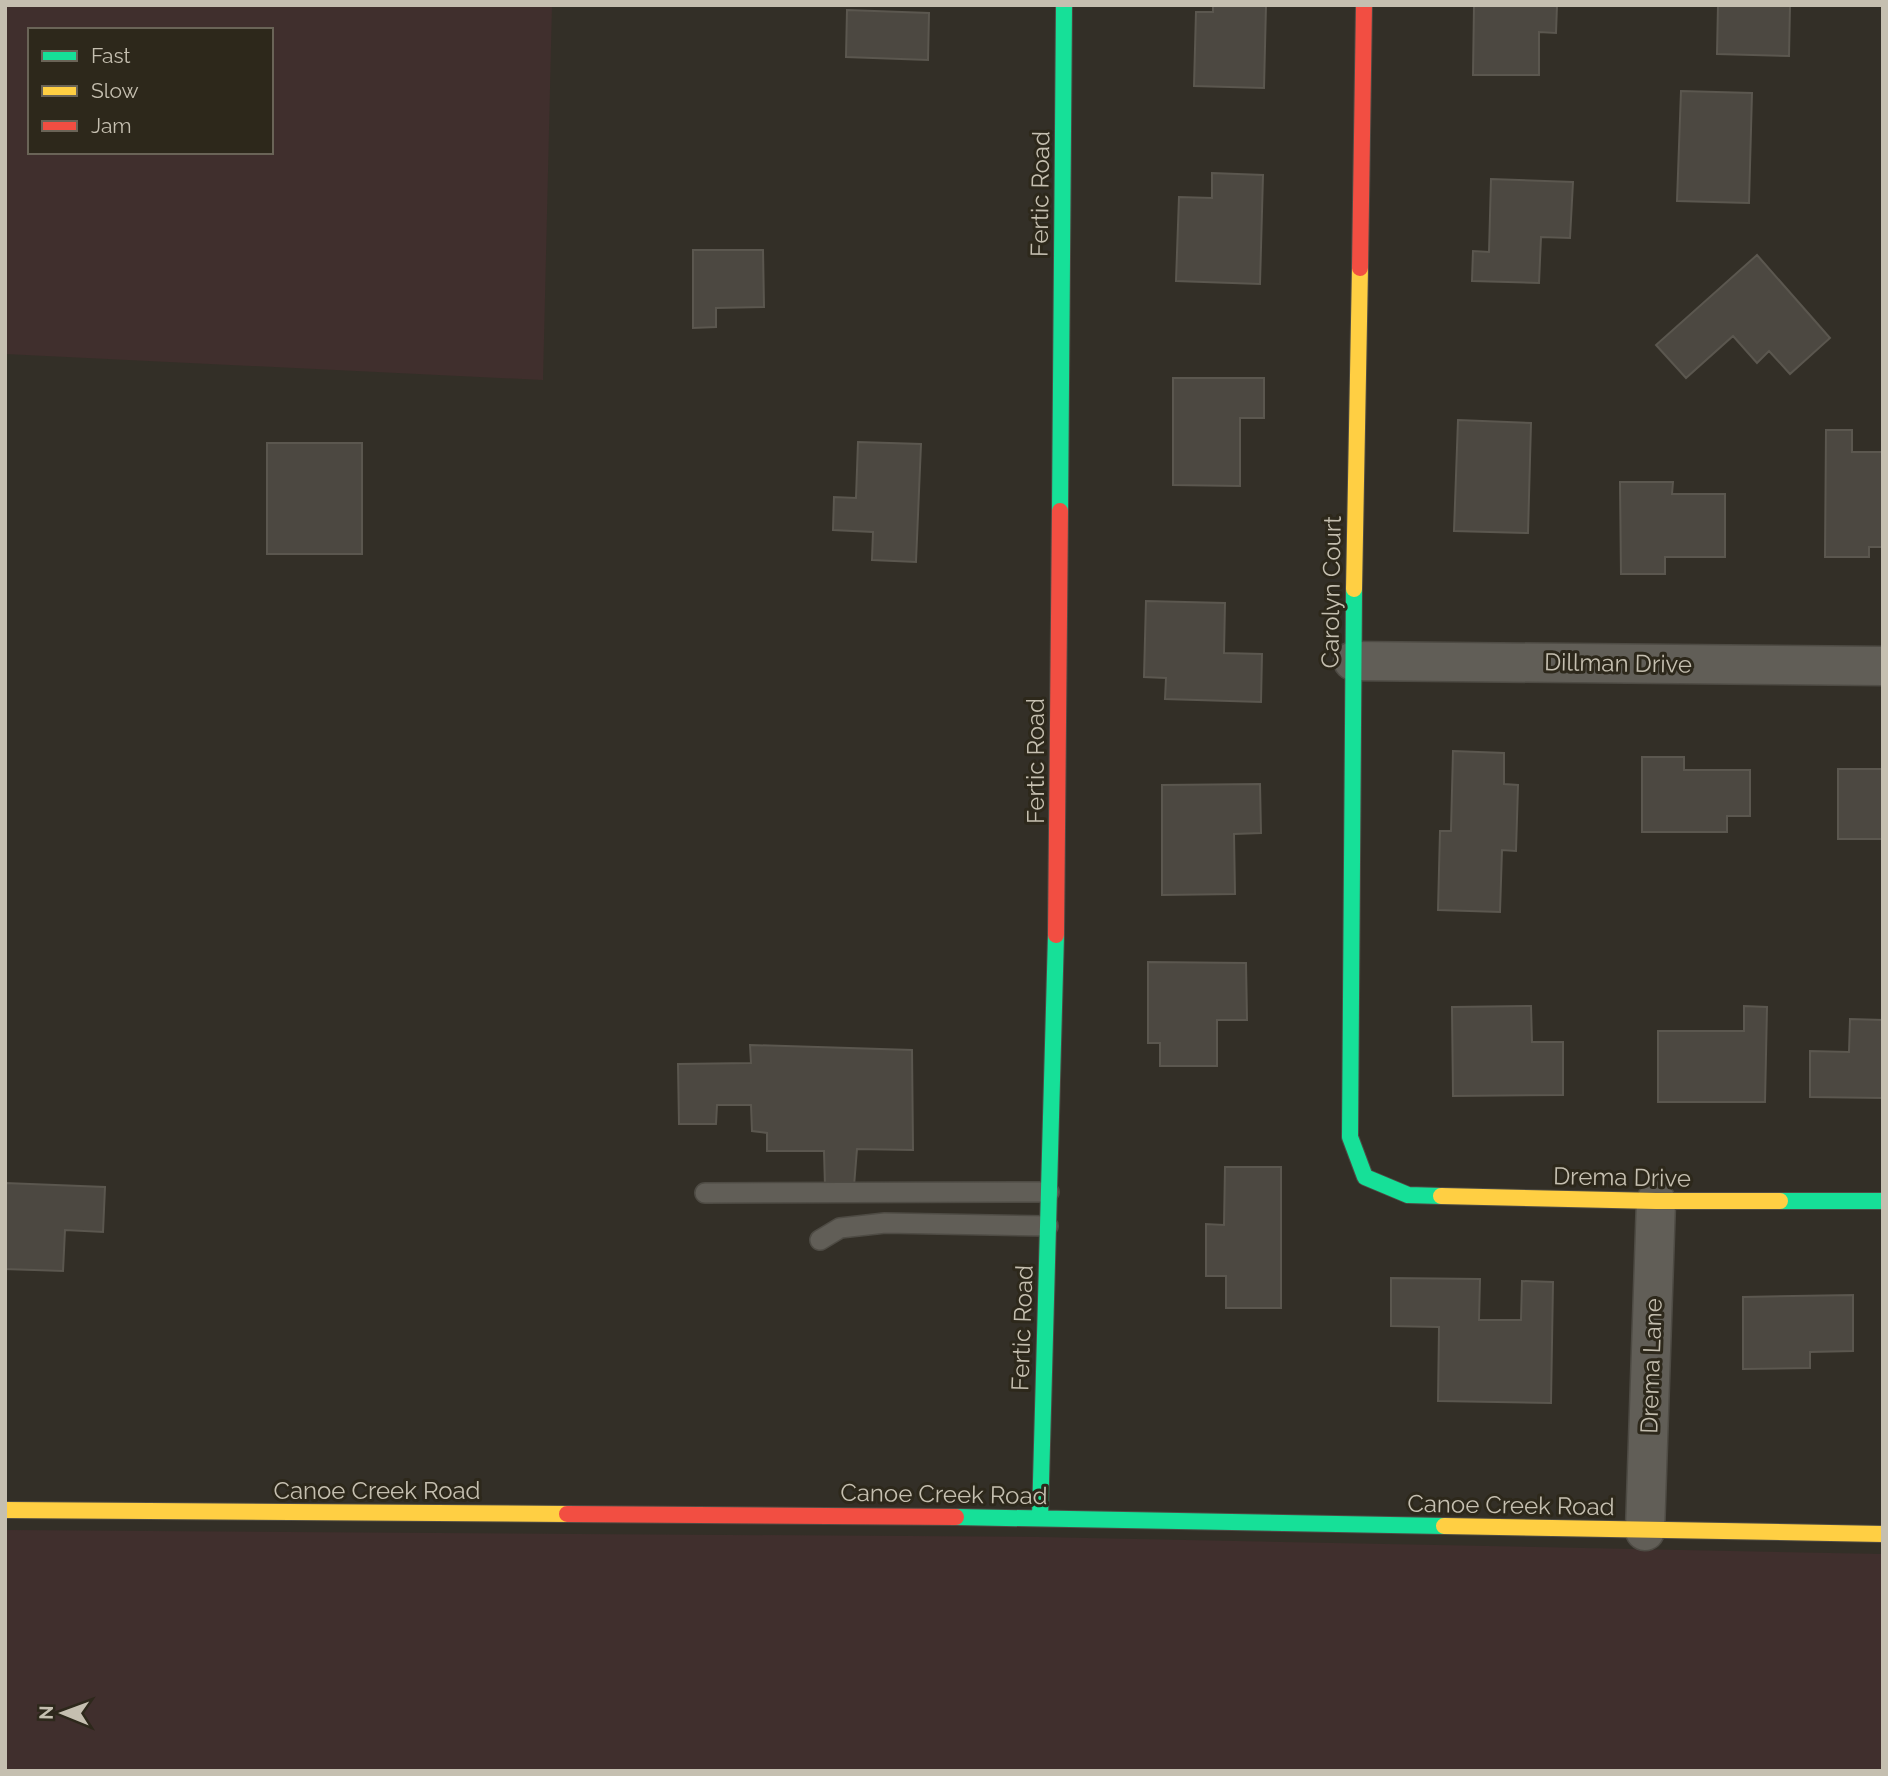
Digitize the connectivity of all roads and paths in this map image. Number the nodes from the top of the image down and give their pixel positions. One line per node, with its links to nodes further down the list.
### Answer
1 (1064, 5): 6 (street, Fertic Road)
2 (1364, 5): 3 (street, Carolyn Court)
3 (1353, 661): 4 (street, Dillman Drive); 5 (street, Carolyn Court)
4 (1883, 666)
5 (1364, 1177): 8 (street, Drema Drive)
6 (1049, 1192): 7 (lane); 10 (street, Fertic Road)
7 (705, 1193)
8 (1656, 1201): 9 (street, Drema Drive); 14 (street, Drema Lane)
9 (1883, 1201)
10 (1048, 1226): 11 (lane); 13 (street, Fertic Road)
11 (820, 1240)
12 (5, 1510): 13 (street, Canoe Creek Road)
13 (1040, 1518): 14 (street, Canoe Creek Road)
14 (1646, 1531): 15 (street, Canoe Creek Road)
15 (1883, 1534)

